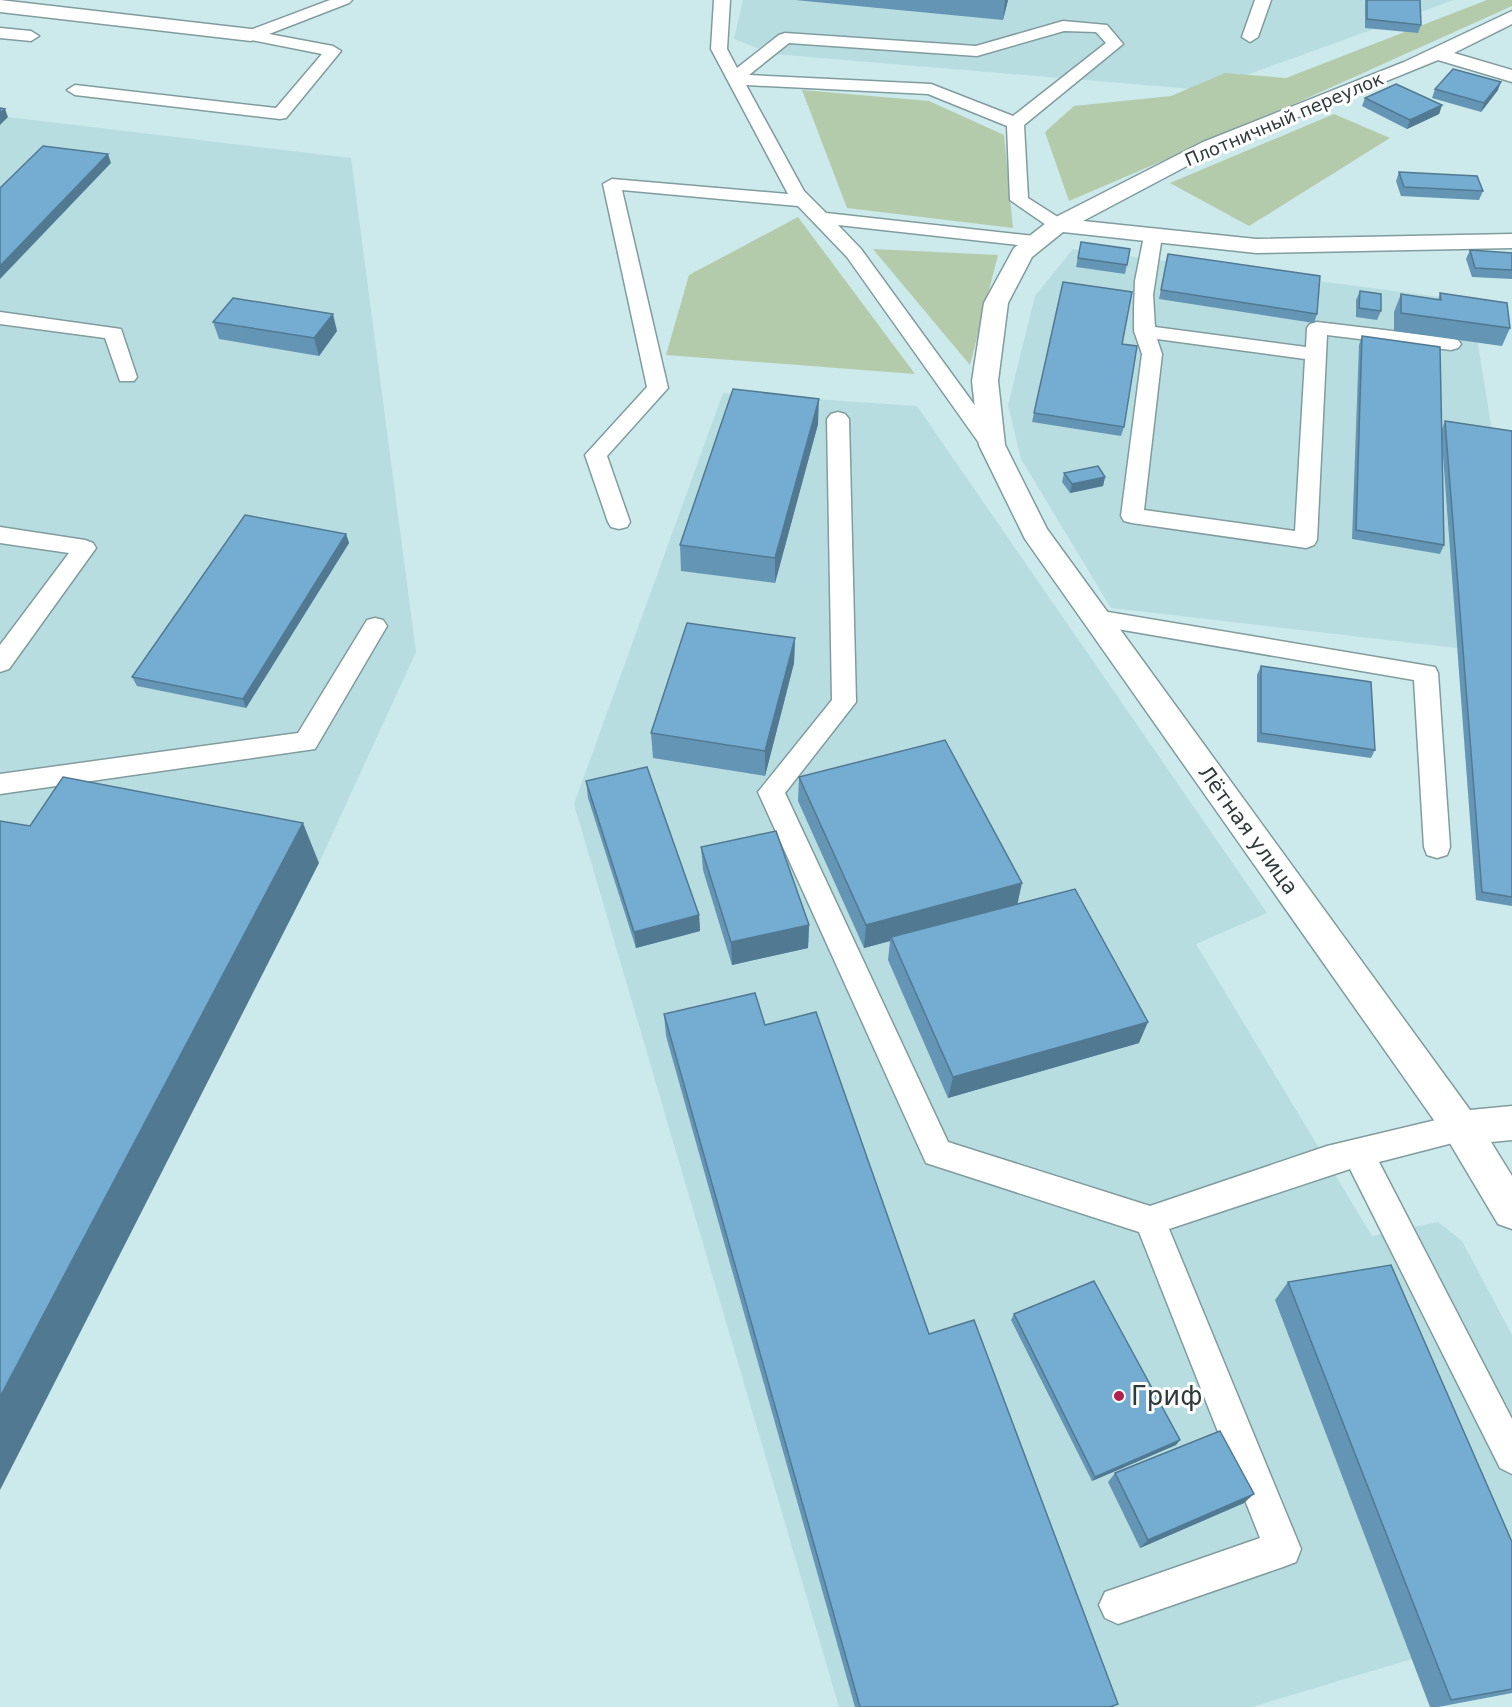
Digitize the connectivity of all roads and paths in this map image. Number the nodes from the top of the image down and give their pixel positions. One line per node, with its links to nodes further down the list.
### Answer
1 (344, 0): 7 (lane)
2 (722, 0): 12 (lane)
3 (1263, 0): 9 (lane)
4 (0, 6): 7 (street)
5 (1512, 17): 10 (street, Плотничный переулок)
6 (0, 33): 8 (lane)
7 (251, 35): 13 (lane)
8 (31, 36)
9 (1250, 37)
10 (1438, 54): 11 (street); 17 (street, Плотничный переулок)
11 (1512, 76)
12 (734, 79): 14 (lane); 14 (lane); 15 (lane)
13 (75, 90)
14 (1015, 123): 17 (lane)
15 (804, 201): 16 (lane); 28 (lane)
16 (820, 218): 20 (lane); 27 (lane)
17 (1058, 225): 18 (street); 20 (street, Плотничный переулок)
18 (1153, 236): 19 (street); 22 (lane)
19 (1512, 240)
20 (1037, 241): 27 (street, Плотничный переулок)
21 (0, 318): 25 (lane)
22 (1144, 331): 24 (lane); 24 (lane)
23 (1451, 344): 24 (lane)
24 (1316, 354)
25 (127, 377)
26 (838, 419): 39 (lane)
27 (992, 445): 30 (street, Лётная улица)
28 (620, 522)
29 (0, 535): 32 (lane)
30 (1096, 618): 34 (lane); 36 (street, Лётная улица)
31 (375, 626): 33 (lane)
32 (0, 663)
33 (0, 784)
34 (1437, 847)
35 (1512, 1123): 36 (street)
36 (1461, 1128): 37 (lane); 38 (street, Лётная улица)
37 (1358, 1153): 39 (lane); 40 (lane)
38 (1512, 1211)
39 (1150, 1221): 41 (lane)
40 (1512, 1455)
41 (1118, 1605)

